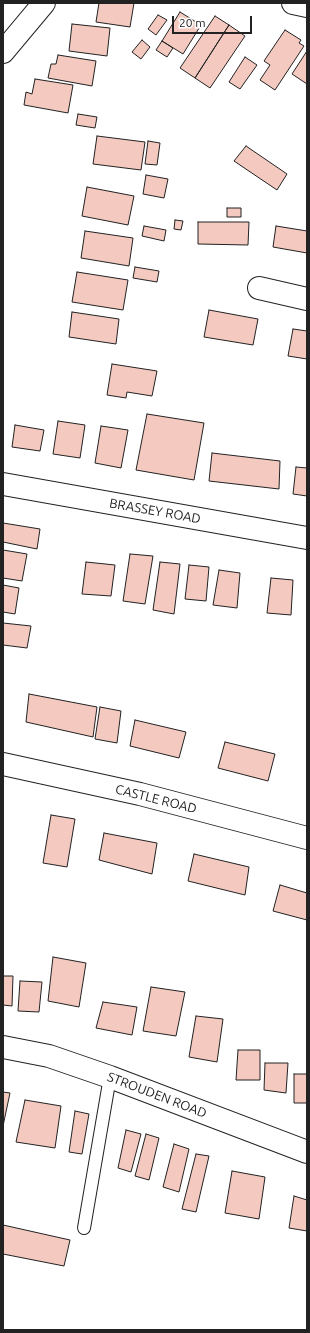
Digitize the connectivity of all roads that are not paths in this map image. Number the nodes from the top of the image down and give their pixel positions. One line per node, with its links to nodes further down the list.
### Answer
1 (44, 3): 4 (street)
2 (293, 3): 3 (street)
3 (307, 6)
4 (3, 52)
5 (259, 288): 6 (street)
6 (307, 299)
7 (3, 484): 8 (street, BRASSEY ROAD)
8 (307, 538)
9 (3, 764): 10 (street, CASTLE ROAD)
10 (307, 838)
11 (3, 1047): 12 (street, STROUDEN ROAD)
12 (110, 1077): 13 (street, STROUDEN ROAD); 14 (lane)
13 (307, 1152)
14 (84, 1228)

